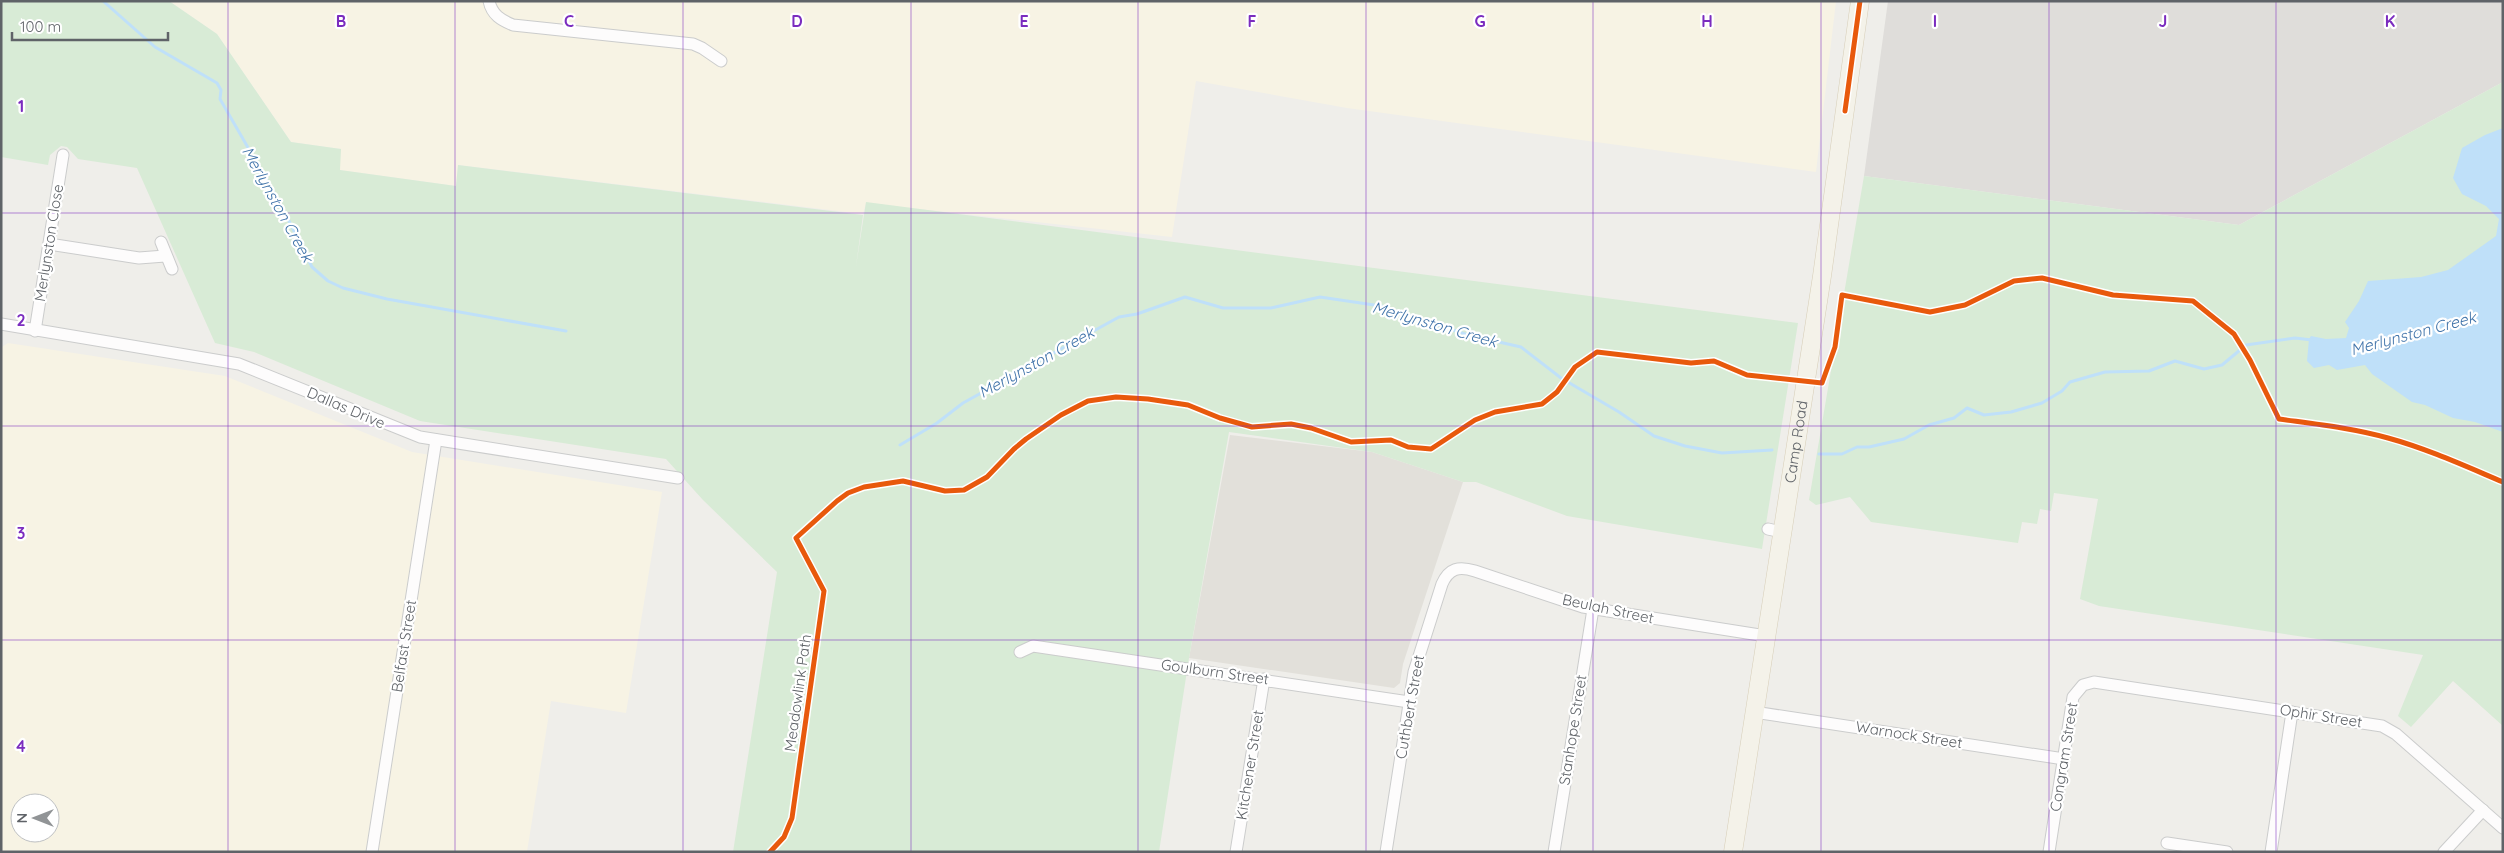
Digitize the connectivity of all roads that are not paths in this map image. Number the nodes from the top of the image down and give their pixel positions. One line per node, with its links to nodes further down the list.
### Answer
1 (489, 1): 3 (street)
2 (1860, 1): 17 (main road, Camp Road)
3 (721, 61)
4 (62, 155): 6 (street, Merlynston Close)
5 (161, 242): 7 (street)
6 (49, 244): 7 (street); 11 (street, Merlynston Close)
7 (165, 256): 8 (street)
8 (172, 269)
9 (1, 324): 10 (street, Dallas Drive)
10 (17, 328): 11 (street, Dallas Drive); 12 (street, Dallas Drive)
11 (35, 331): 13 (street, Dallas Drive)
12 (1, 332)
13 (436, 440): 14 (street, Dallas Drive); 28 (street, Belfast Street)
14 (678, 478)
15 (1454, 569): 16 (street, Beulah Street); 21 (street, Cuthbert Street)
16 (1593, 609): 17 (street, Beulah Street); 31 (street, Stanhope Street)
17 (1766, 636): 22 (main road, Camp Road)
18 (1020, 652): 19 (street, Goulburn Street)
19 (1264, 679): 21 (street, Goulburn Street); 29 (street, Kitchener Street)
20 (2103, 683): 23 (street, Ophir Street); 24 (street, Congram Street)
21 (1409, 702): 30 (street, Cuthbert Street)
22 (1754, 712): 24 (street, Warnock Street); 32 (main road, Camp Road)
23 (2292, 712): 25 (street, Ophir Street); 35 (street)
24 (2064, 759): 33 (street, Congram Street)
25 (2483, 810): 26 (street, Ophir Street); 36 (street)
26 (2503, 828)
27 (2167, 843): 34 (street)
28 (372, 852)
29 (1236, 852)
30 (1386, 852)
31 (1554, 852)
32 (1733, 852)
33 (2049, 852)
34 (2227, 852)
35 (2271, 852)
36 (2444, 852)

